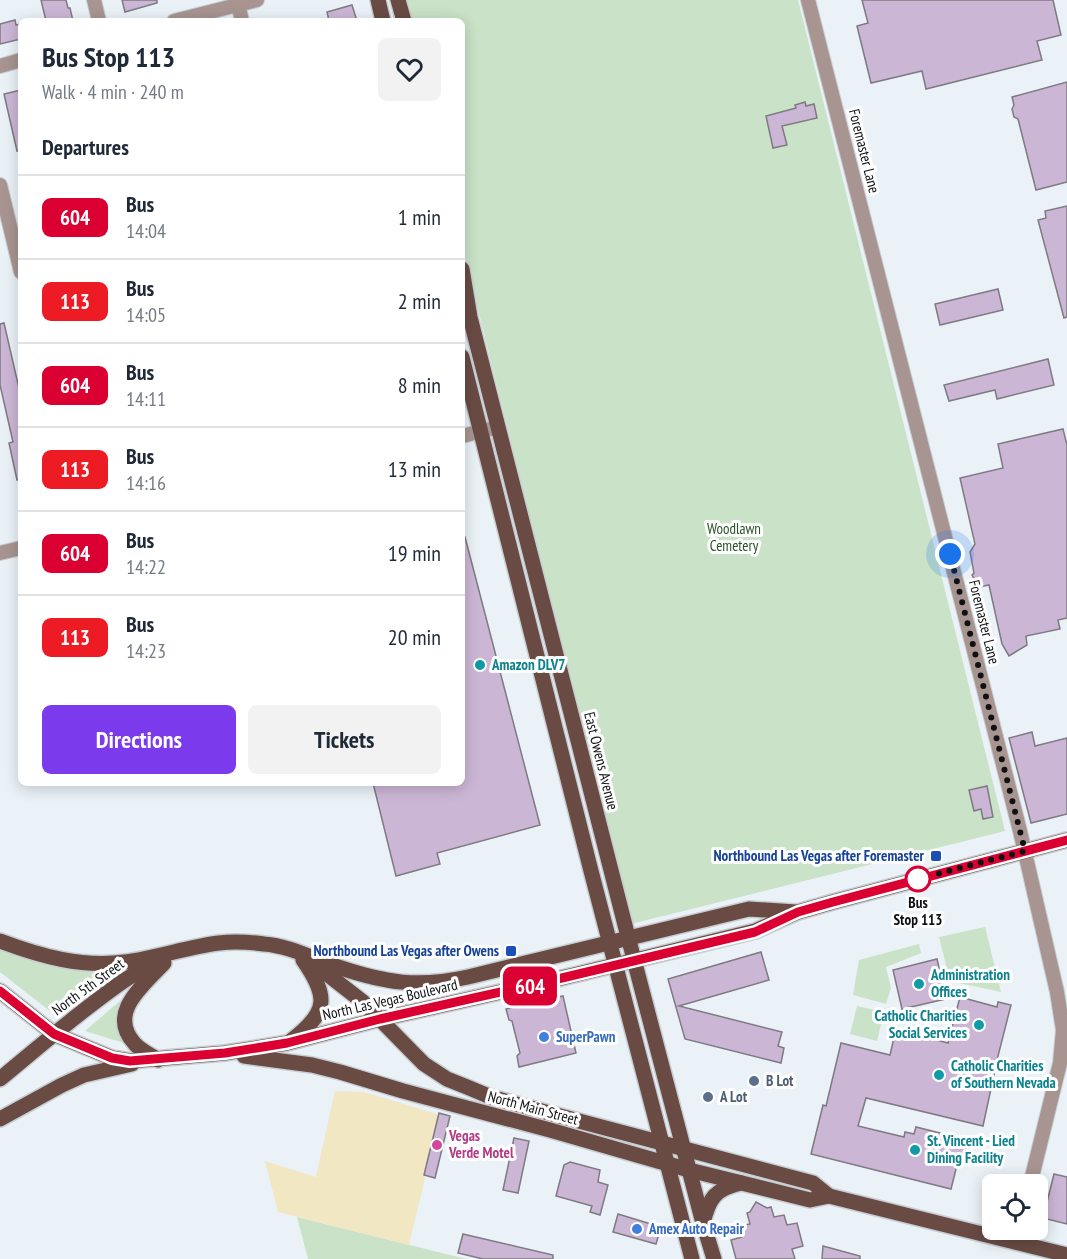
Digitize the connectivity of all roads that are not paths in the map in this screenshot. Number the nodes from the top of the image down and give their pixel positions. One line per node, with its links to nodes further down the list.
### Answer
1 (94, 0): 7 (street)
2 (257, 0): 6 (street)
3 (378, 0): 10 (main road)
4 (399, 0): 11 (main road)
5 (808, 0): 24 (street, Foremaster Lane)
6 (237, 2): 8 (street); 9 (street)
7 (98, 18)
8 (184, 18)
9 (241, 18)
10 (382, 18)
11 (403, 18)
12 (18, 61): 13 (street)
13 (0, 66)
14 (0, 186): 15 (street)
15 (18, 260)
16 (465, 287): 18 (main road, East Owens Avenue)
17 (465, 369): 19 (main road)
18 (498, 428): 19 (street); 26 (main road, East Owens Avenue)
19 (481, 432): 20 (street); 28 (main road)
20 (465, 435)
21 (18, 549): 22 (street)
22 (0, 553)
23 (1067, 840): 24 (main road, North Las Vegas Boulevard)
24 (1025, 851): 25 (main road, North Las Vegas Boulevard); 45 (street, Foremaster Lane)
25 (798, 912): 26 (main road, North Las Vegas Boulevard); 31 (main road, North Las Vegas Boulevard)
26 (628, 938): 28 (main road, North Las Vegas Boulevard); 31 (main road, East Owens Avenue)
27 (0, 941): 30 (main road, North Las Vegas Boulevard)
28 (609, 943): 29 (main road, North Las Vegas Boulevard); 32 (main road)
29 (296, 950): 30 (main road, North Las Vegas Boulevard); 34 (main road, North Main Street); 36 (main road)
30 (174, 951): 35 (main road, North 5th Street); 38 (main road)
31 (634, 961): 32 (main road, North Las Vegas Boulevard); 42 (main road, East Owens Avenue)
32 (615, 965): 34 (main road, North Las Vegas Boulevard); 41 (main road)
33 (0, 991): 35 (main road, North Las Vegas Boulevard)
34 (380, 1019): 36 (main road, North Las Vegas Boulevard); 41 (main road, North Main Street)
35 (54, 1034): 38 (main road, North Las Vegas Boulevard); 39 (main road, North 5th Street)
36 (287, 1043): 37 (main road, North Las Vegas Boulevard)
37 (225, 1053): 38 (main road, North Las Vegas Boulevard); 43 (main road, North Main Street)
38 (158, 1060): 40 (main road)
39 (0, 1079)
40 (0, 1119)
41 (661, 1142): 42 (main road, North Main Street); 43 (main road)
42 (683, 1149): 44 (main road, East Owens Avenue); 47 (main road, North Main Street)
43 (666, 1164): 44 (main road, North Main Street); 52 (main road)
44 (689, 1170): 46 (main road, North Main Street); 48 (main road, East Owens Avenue)
45 (1033, 1174)
46 (741, 1183): 47 (main road, North Main Street); 48 (main road)
47 (829, 1196): 49 (main road, North Main Street)
48 (703, 1223): 53 (main road, East Owens Avenue)
49 (982, 1229)
50 (1026, 1240): 51 (main road, North Main Street)
51 (1067, 1256)
52 (692, 1259)
53 (714, 1259)

